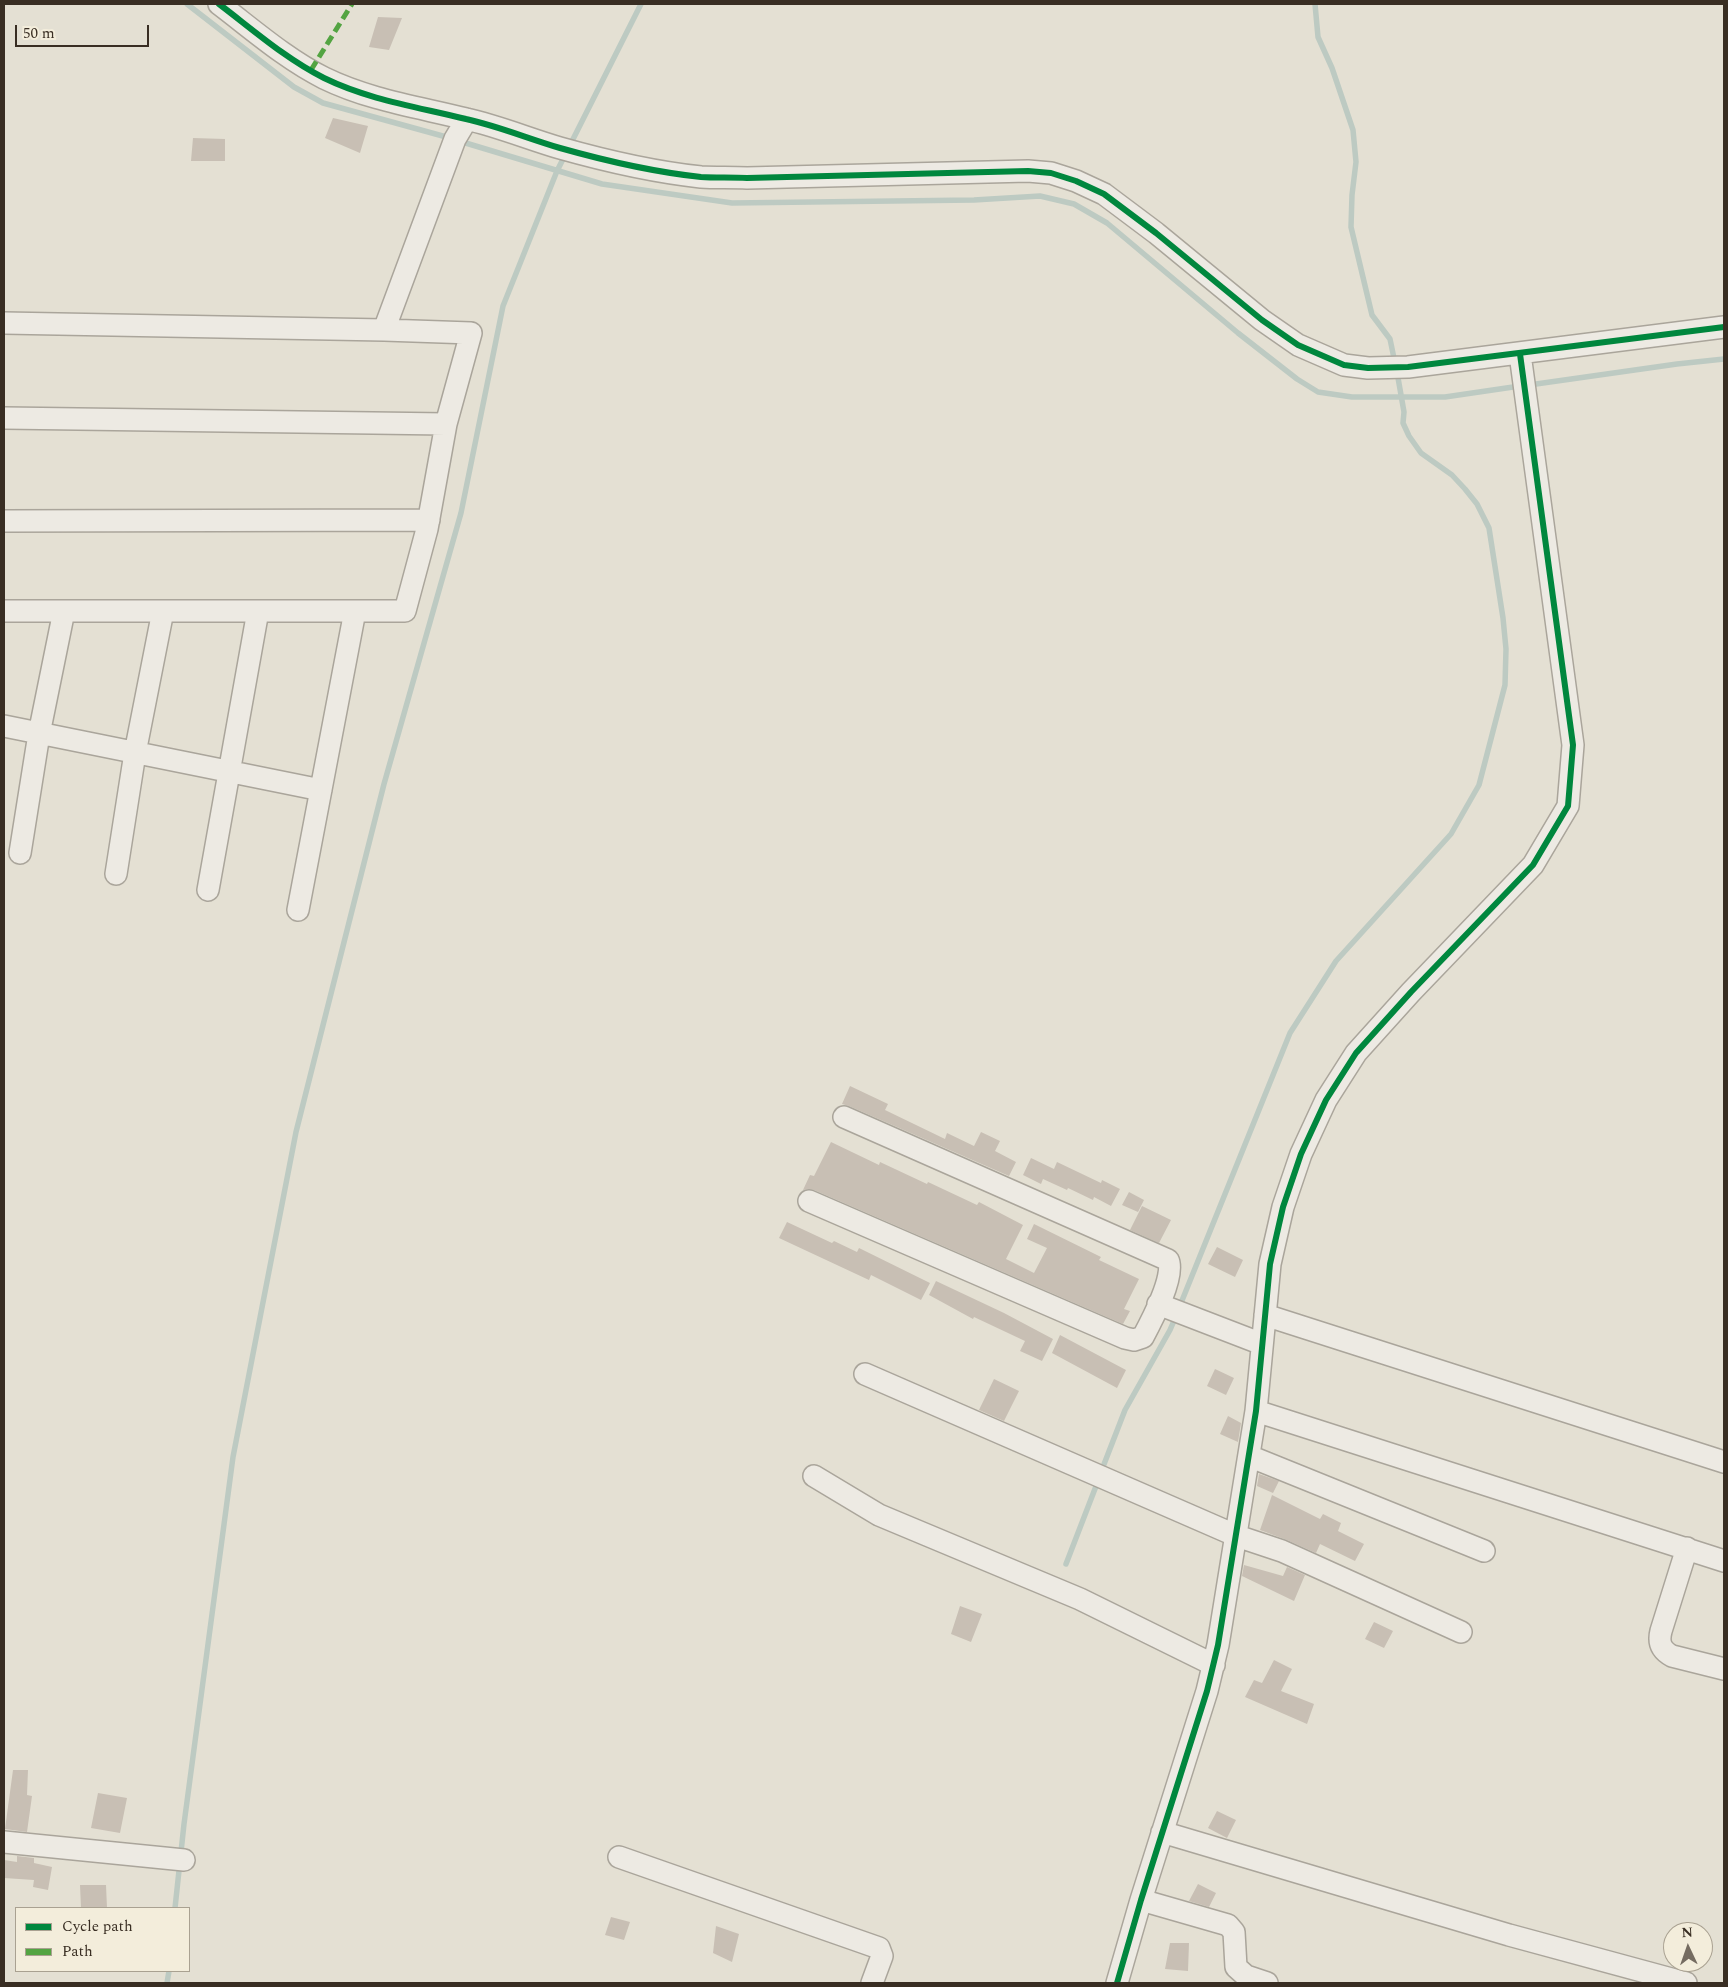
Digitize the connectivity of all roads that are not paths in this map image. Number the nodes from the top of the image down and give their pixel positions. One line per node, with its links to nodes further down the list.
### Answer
1 (219, 4): 2 (street)
2 (467, 119): 5 (street); 6 (street)
3 (4, 323): 5 (street)
4 (1724, 327): 6 (street)
5 (384, 330): 8 (street)
6 (1521, 361): 28 (street)
7 (4, 418): 8 (street)
8 (446, 424): 9 (street)
9 (428, 520): 10 (street); 13 (street)
10 (4, 521)
11 (163, 611): 12 (street); 15 (street); 18 (street)
12 (258, 611): 13 (street); 19 (street)
13 (355, 611): 20 (street)
14 (4, 612): 15 (street)
15 (64, 612): 17 (street)
16 (4, 726): 17 (street)
17 (39, 734): 18 (street); 21 (street)
18 (135, 753): 19 (street); 22 (street)
19 (231, 772): 20 (street); 23 (street)
20 (322, 790): 24 (street)
21 (20, 853)
22 (116, 874)
23 (208, 890)
24 (298, 910)
25 (844, 1118): 27 (street)
26 (809, 1201): 27 (street)
27 (1158, 1304): 29 (street)
28 (1265, 1315): 29 (street); 33 (street)
29 (1262, 1344): 31 (street)
30 (866, 1374): 35 (street)
31 (1256, 1411): 32 (street); 36 (street)
32 (1249, 1456): 35 (street); 37 (street)
33 (1724, 1462)
34 (814, 1476): 40 (street)
35 (1237, 1536): 39 (street); 40 (street)
36 (1687, 1548): 38 (street); 41 (street)
37 (1484, 1551)
38 (1724, 1561)
39 (1461, 1632)
40 (1214, 1664): 42 (street)
41 (1724, 1668)
42 (1162, 1832): 46 (street); 50 (street)
43 (4, 1842): 45 (street)
44 (619, 1857): 47 (street)
45 (184, 1860)
46 (1141, 1900): 48 (street); 49 (street)
47 (872, 1983)
48 (1117, 1983)
49 (1267, 1983)
50 (1686, 1983)

